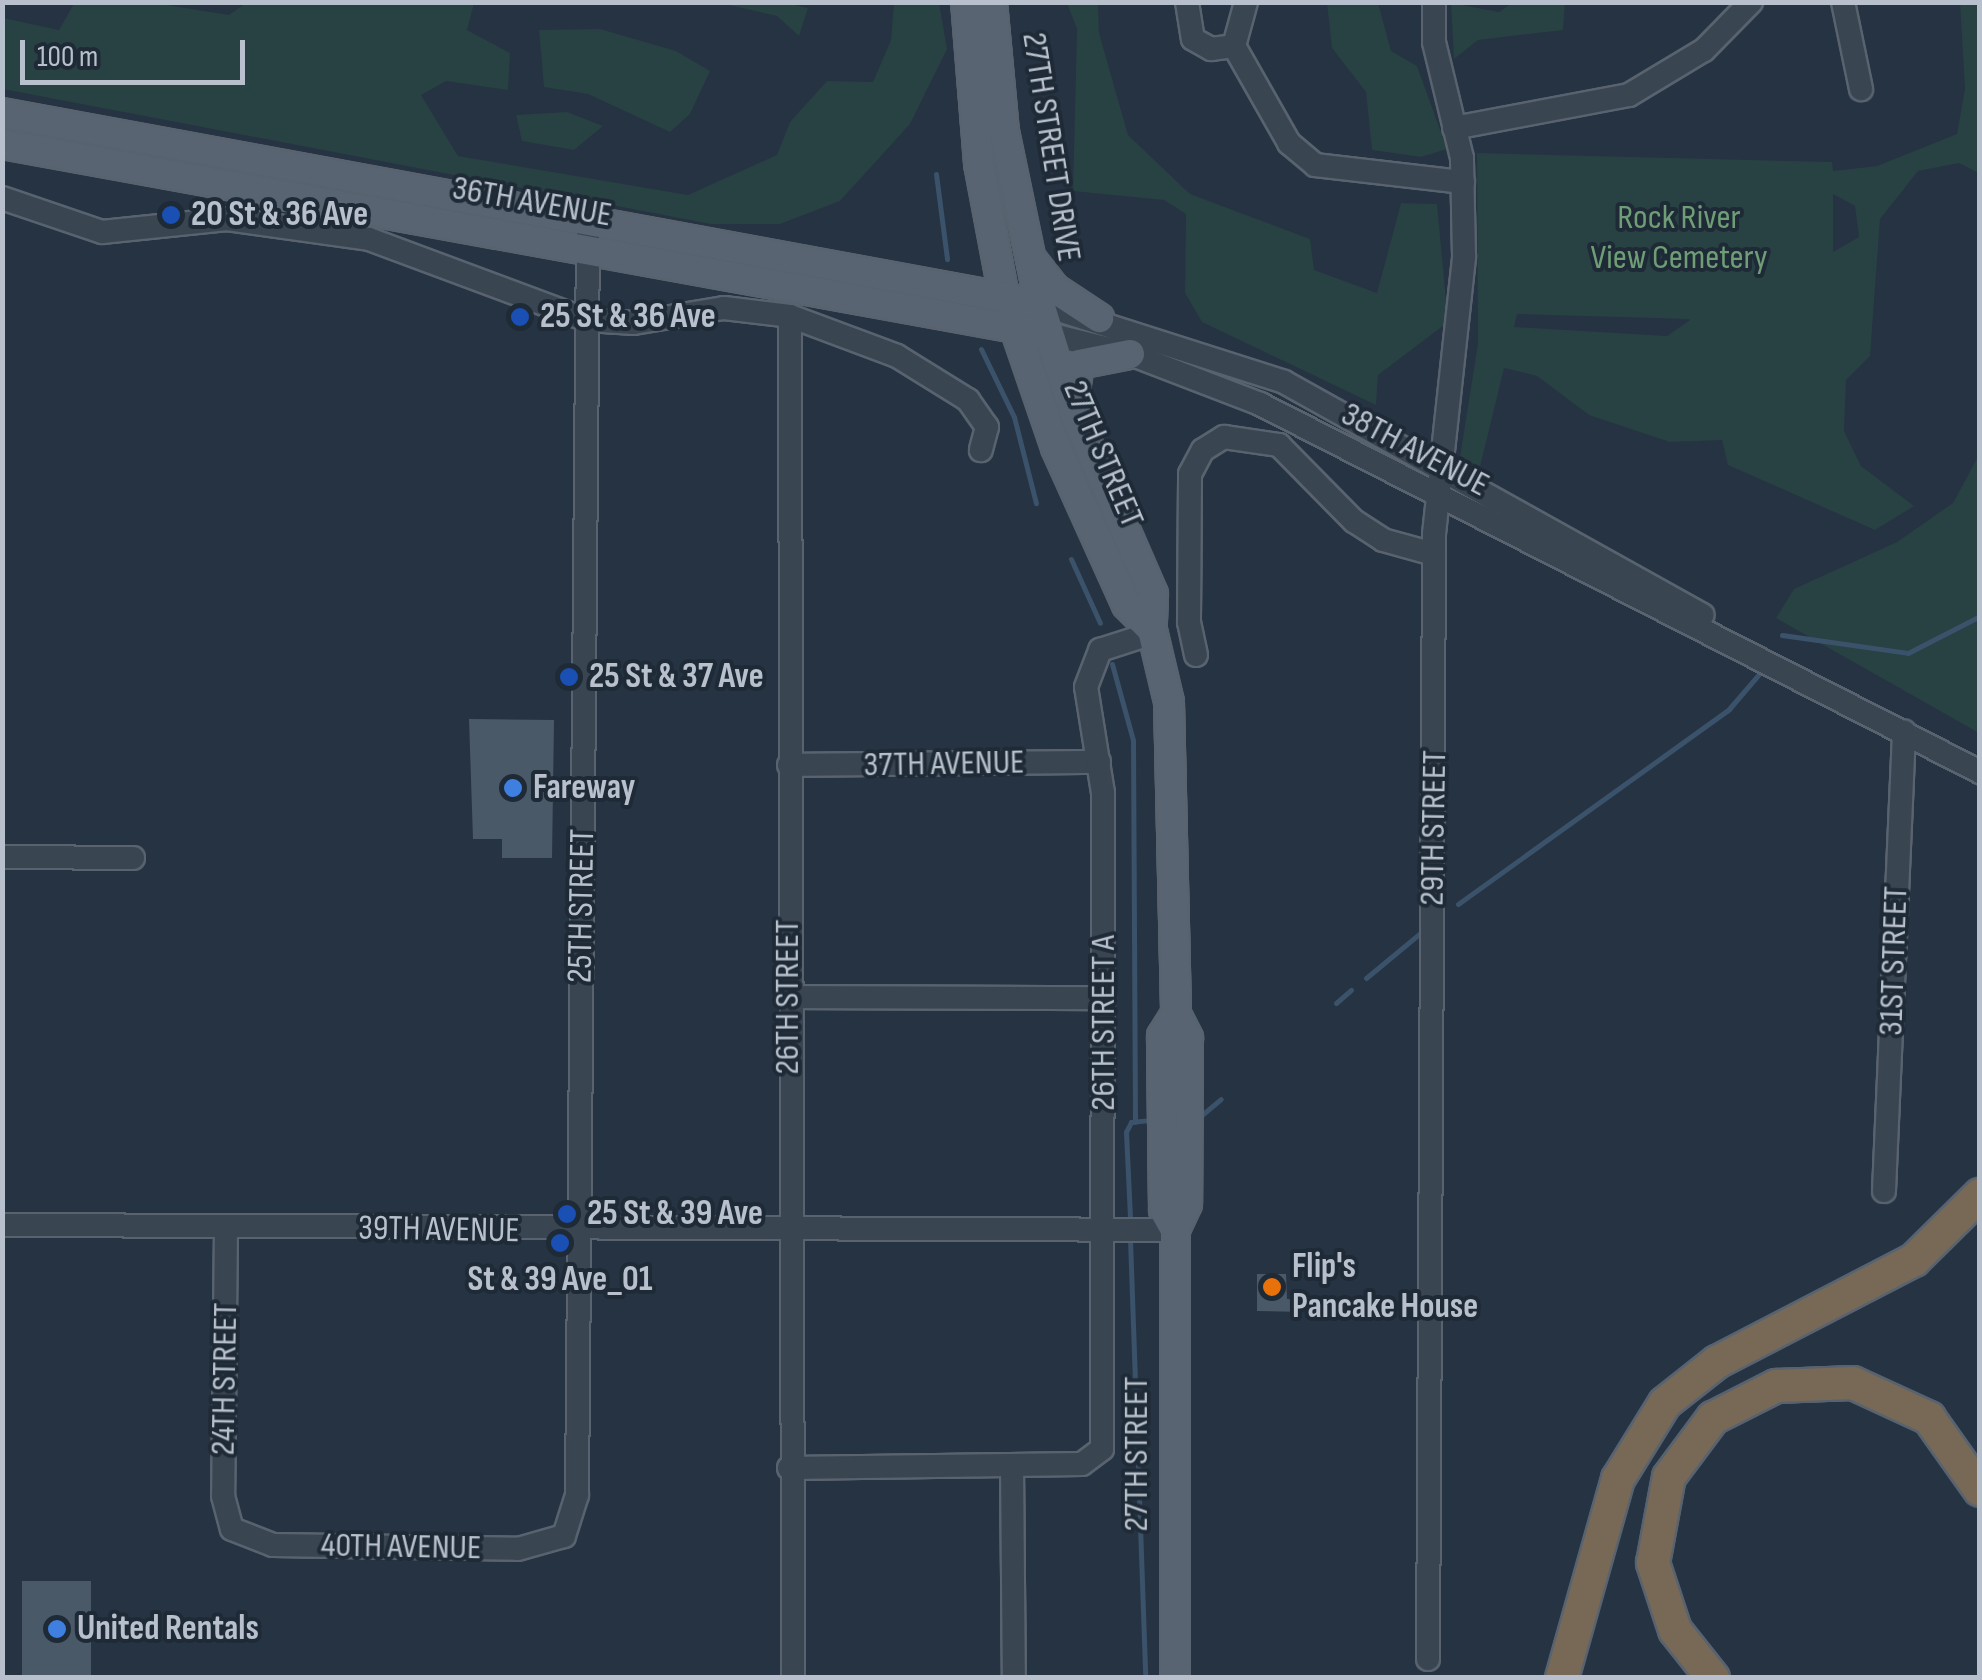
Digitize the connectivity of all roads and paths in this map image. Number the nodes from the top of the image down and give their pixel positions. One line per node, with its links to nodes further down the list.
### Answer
1 (966, 2): 16 (main road, 27TH STREET DRIVE)
2 (992, 2): 18 (main road, 27TH STREET DRIVE)
3 (1187, 2): 8 (street)
4 (1246, 2): 8 (street)
5 (1434, 2): 11 (street, 29TH STREET)
6 (1751, 2): 11 (street)
7 (1843, 2): 9 (street)
8 (1234, 46): 13 (street)
9 (1862, 89)
10 (2, 113): 15 (main road, 36TH AVENUE)
11 (1454, 128): 13 (street, 29TH STREET)
12 (2, 144): 17 (main road, 36TH AVENUE)
13 (1463, 182): 32 (street, 29TH STREET)
14 (2, 198): 25 (street, 36TH AVENUE)
15 (589, 219): 17 (street, 25TH STREET); 19 (main road, 36TH AVENUE)
16 (989, 232): 19 (main road); 20 (main road, 27TH STREET DRIVE)
17 (588, 249): 22 (main road, 36TH AVENUE); 25 (street, 25TH STREET)
18 (1029, 256): 21 (main road, 27TH STREET DRIVE); 24 (main road)
19 (938, 283): 20 (main road, 36TH AVENUE)
20 (1004, 296): 21 (main road, 36TH AVENUE); 26 (main road, 27TH STREET)
21 (1040, 304): 24 (street, 38TH AVENUE); 27 (main road, 27TH STREET)
22 (944, 314): 26 (main road, 36TH AVENUE); 29 (main road)
23 (790, 316): 25 (street, 36TH AVENUE); 31 (street, 36TH AVENUE); 40 (street, 26TH STREET)
24 (1098, 318): 32 (street, 38TH AVENUE)
25 (587, 320): 52 (street, 25TH STREET)
26 (1014, 326): 27 (main road, 36TH AVENUE); 29 (main road, 27TH STREET)
27 (1048, 334): 28 (street, 38TH AVENUE); 30 (main road, 27TH STREET)
28 (1130, 354): 30 (main road); 33 (street, 38TH AVENUE)
29 (1036, 396): 35 (main road, 27TH STREET)
30 (1073, 410): 35 (main road, 27TH STREET)
31 (981, 450)
32 (1446, 467): 33 (street, 29TH STREET); 36 (street, 38TH AVENUE)
33 (1438, 496): 34 (street, 29TH STREET); 36 (street, 38TH AVENUE)
34 (1434, 554): 37 (street, 27TH STREET); 59 (street, 29TH STREET)
35 (1152, 632): 39 (street, 26TH STREET A); 51 (main road, 27TH STREET)
36 (1763, 655): 38 (street, 38TH AVENUE)
37 (1196, 656)
38 (1904, 731): 41 (street, 38TH AVENUE); 46 (street, 31ST STREET)
39 (1099, 762): 40 (street, 37TH AVENUE); 45 (street, 26TH STREET A)
40 (789, 765): 44 (street, 26TH STREET)
41 (1980, 772)
42 (2, 857): 43 (street)
43 (133, 858)
44 (788, 997): 45 (street); 53 (street, 26TH STREET)
45 (1106, 998): 50 (street, 26TH STREET A)
46 (1884, 1191)
47 (1980, 1195): 63 (highway)
48 (2, 1224): 49 (street, 39TH AVENUE)
49 (226, 1228): 52 (street, 39TH AVENUE); 57 (street, 24TH STREET)
50 (1102, 1230): 51 (street, 39TH AVENUE); 53 (street, 39TH AVENUE); 54 (street, 26TH STREET A)
51 (1174, 1230): 62 (main road, 27TH STREET)
52 (578, 1231): 53 (street, 39TH AVENUE); 58 (street, 25TH STREET)
53 (788, 1232): 55 (street, 26TH STREET)
54 (1012, 1465): 55 (street); 61 (street)
55 (789, 1468): 60 (street, 26TH STREET)
56 (1980, 1490): 64 (highway)
57 (232, 1529): 58 (street, 40TH AVENUE)
58 (567, 1532)
59 (1428, 1659)
60 (794, 1678)
61 (1014, 1678)
62 (1175, 1678)
63 (1562, 1678)
64 (1713, 1678)

